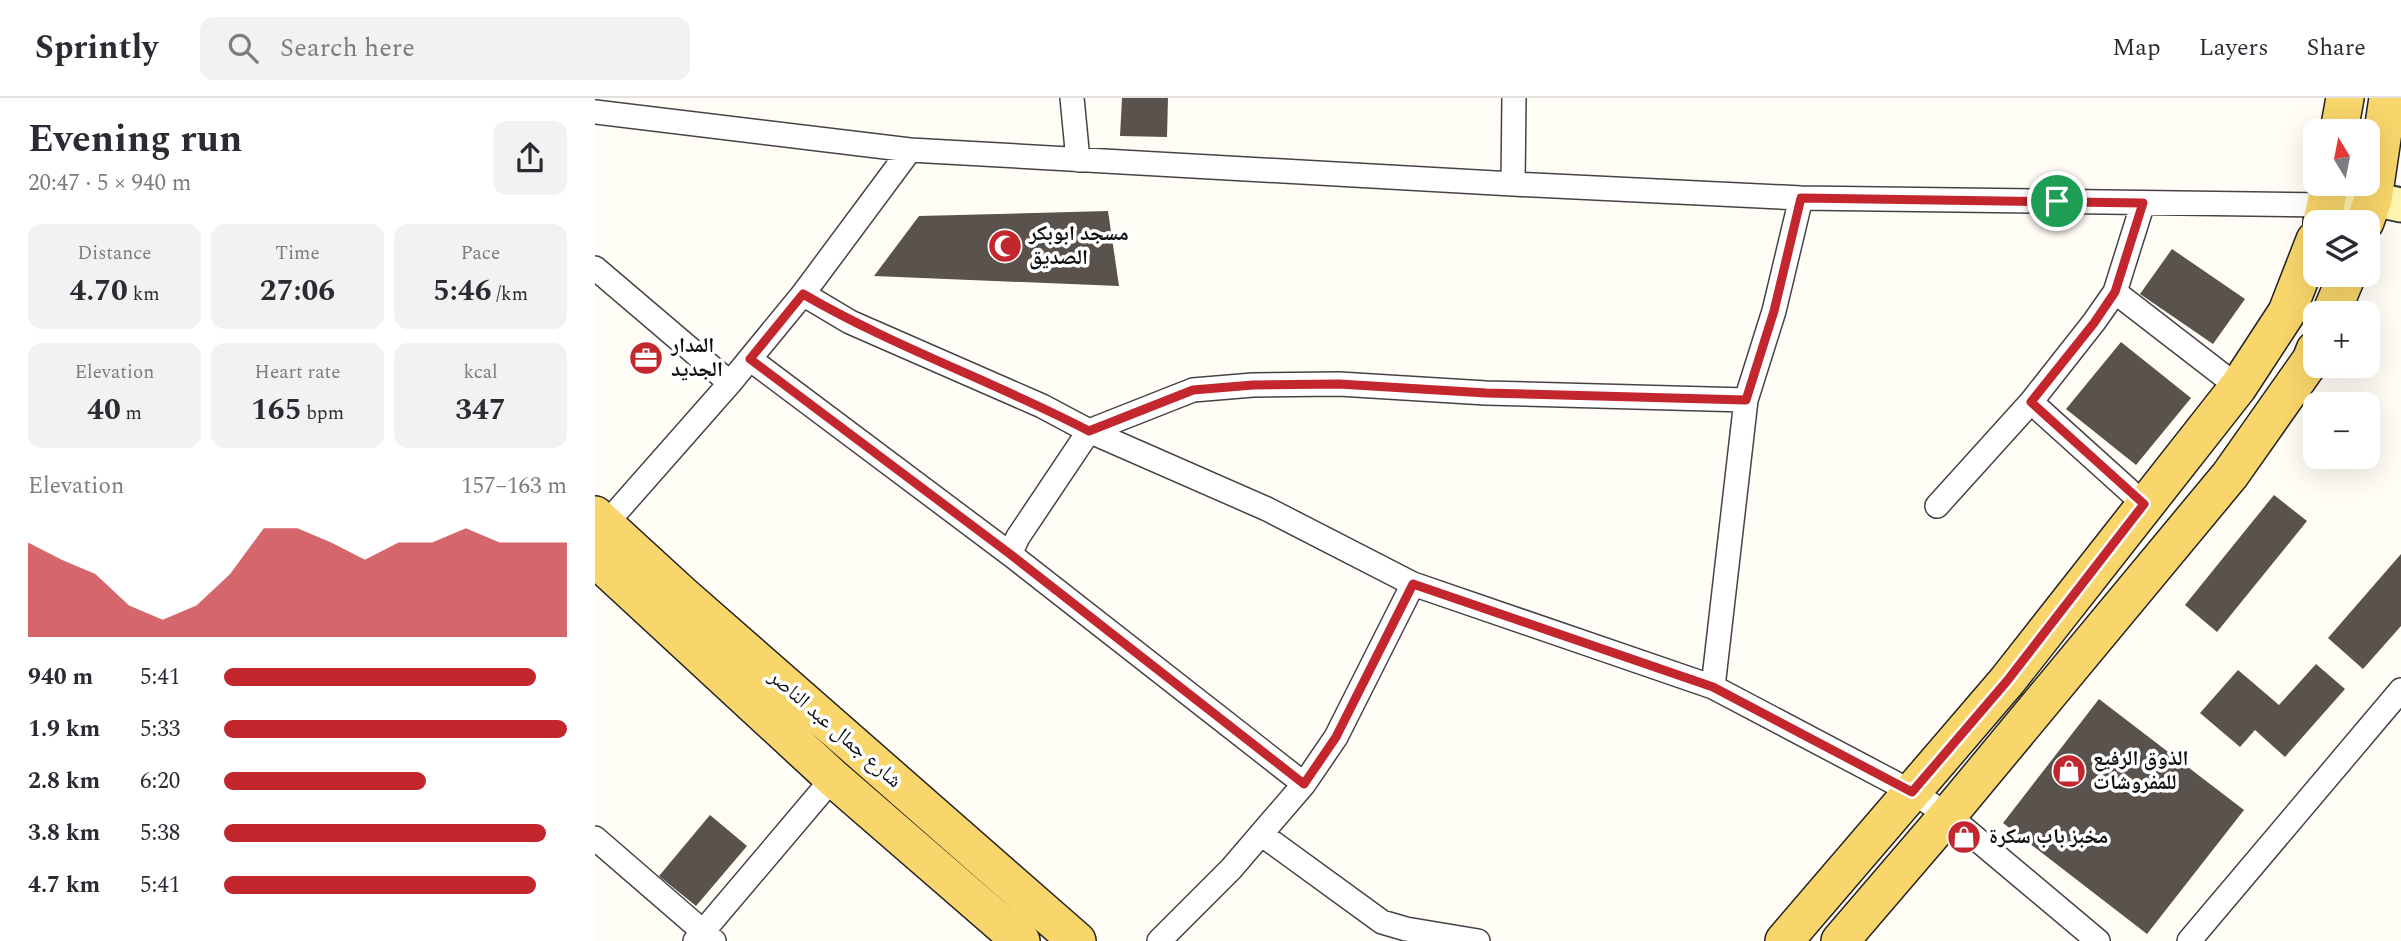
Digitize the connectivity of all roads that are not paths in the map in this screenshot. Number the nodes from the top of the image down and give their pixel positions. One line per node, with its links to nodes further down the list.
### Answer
1 (1072, 98): 8 (street)
2 (1514, 98): 9 (street)
3 (2345, 98): 6 (main road)
4 (2388, 98): 13 (main road)
5 (595, 112): 7 (street)
6 (2342, 119)
7 (910, 150): 8 (street); 17 (street)
8 (1077, 160): 9 (street)
9 (1513, 184): 10 (street)
10 (1801, 198): 11 (street); 22 (street)
11 (2143, 203): 12 (street); 16 (street)
12 (2326, 204): 13 (street)
13 (2380, 209)
14 (595, 268): 20 (street)
15 (2303, 271): 21 (main road)
16 (2115, 292): 21 (street); 23 (street)
17 (803, 294): 18 (street); 24 (street)
18 (750, 359): 20 (street); 28 (street)
19 (2303, 372): 35 (main road)
20 (730, 383): 27 (street)
21 (2238, 387): 25 (main road)
22 (1746, 400): 24 (street); 30 (street)
23 (2031, 402): 25 (street); 26 (street)
24 (1089, 431): 28 (street); 29 (street)
25 (2144, 504): 34 (main road)
26 (1937, 506)
27 (598, 534): 32 (main road, شارع جمال عبد الناصر); 40 (main road, شارع جمال عبد الناصر)
28 (1010, 554): 33 (street)
29 (1413, 584): 30 (street); 33 (street)
30 (1713, 687): 34 (street)
31 (2401, 690): 46 (street)
32 (833, 778): 38 (street); 39 (main road, شارع جمال عبد الناصر)
33 (1304, 784): 36 (street)
34 (1912, 792): 35 (street); 43 (main road)
35 (1948, 815): 44 (main road); 45 (street)
36 (1261, 834): 41 (street); 42 (street)
37 (595, 838): 38 (street)
38 (704, 938)
39 (1021, 941)
40 (1077, 941)
41 (1159, 941)
42 (1478, 941)
43 (1784, 941)
44 (1840, 941)
45 (2098, 941)
46 (2189, 941)

